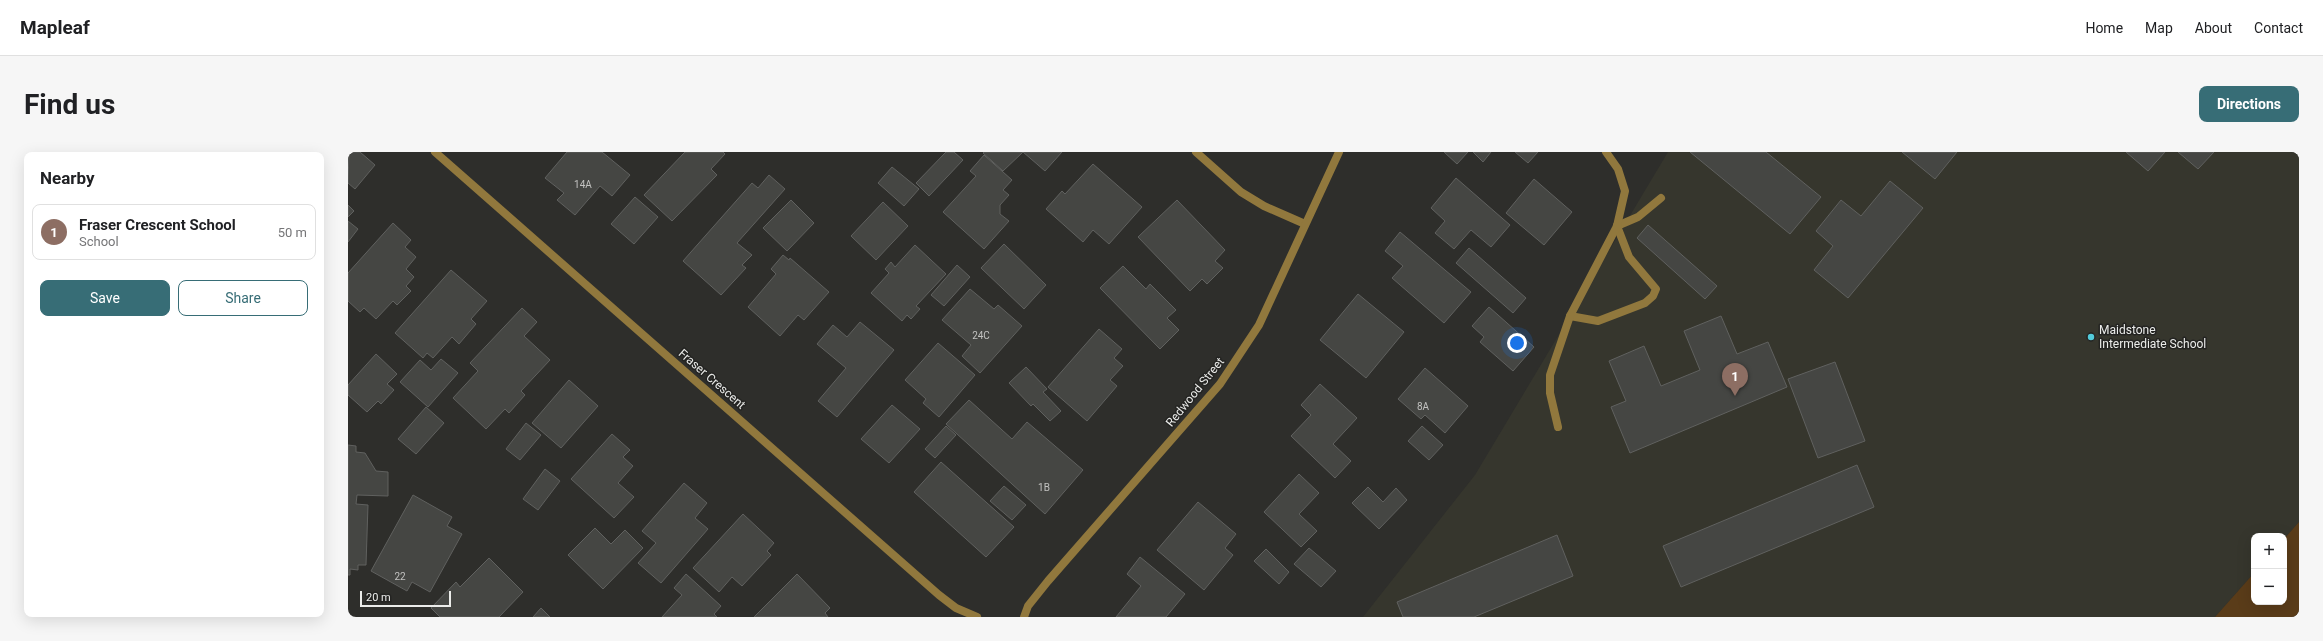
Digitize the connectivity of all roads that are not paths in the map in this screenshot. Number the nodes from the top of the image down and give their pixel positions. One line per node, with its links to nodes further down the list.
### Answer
1 (435, 152): 10 (street, Fraser Crescent)
2 (1196, 152): 6 (street)
3 (1339, 152): 6 (street, Redwood Street)
4 (1606, 152): 7 (street)
5 (1661, 198): 7 (street)
6 (1305, 224): 11 (street, Redwood Street)
7 (1617, 226): 8 (street); 8 (street)
8 (1570, 316): 9 (street)
9 (1558, 427)
10 (977, 617)
11 (1024, 617)

